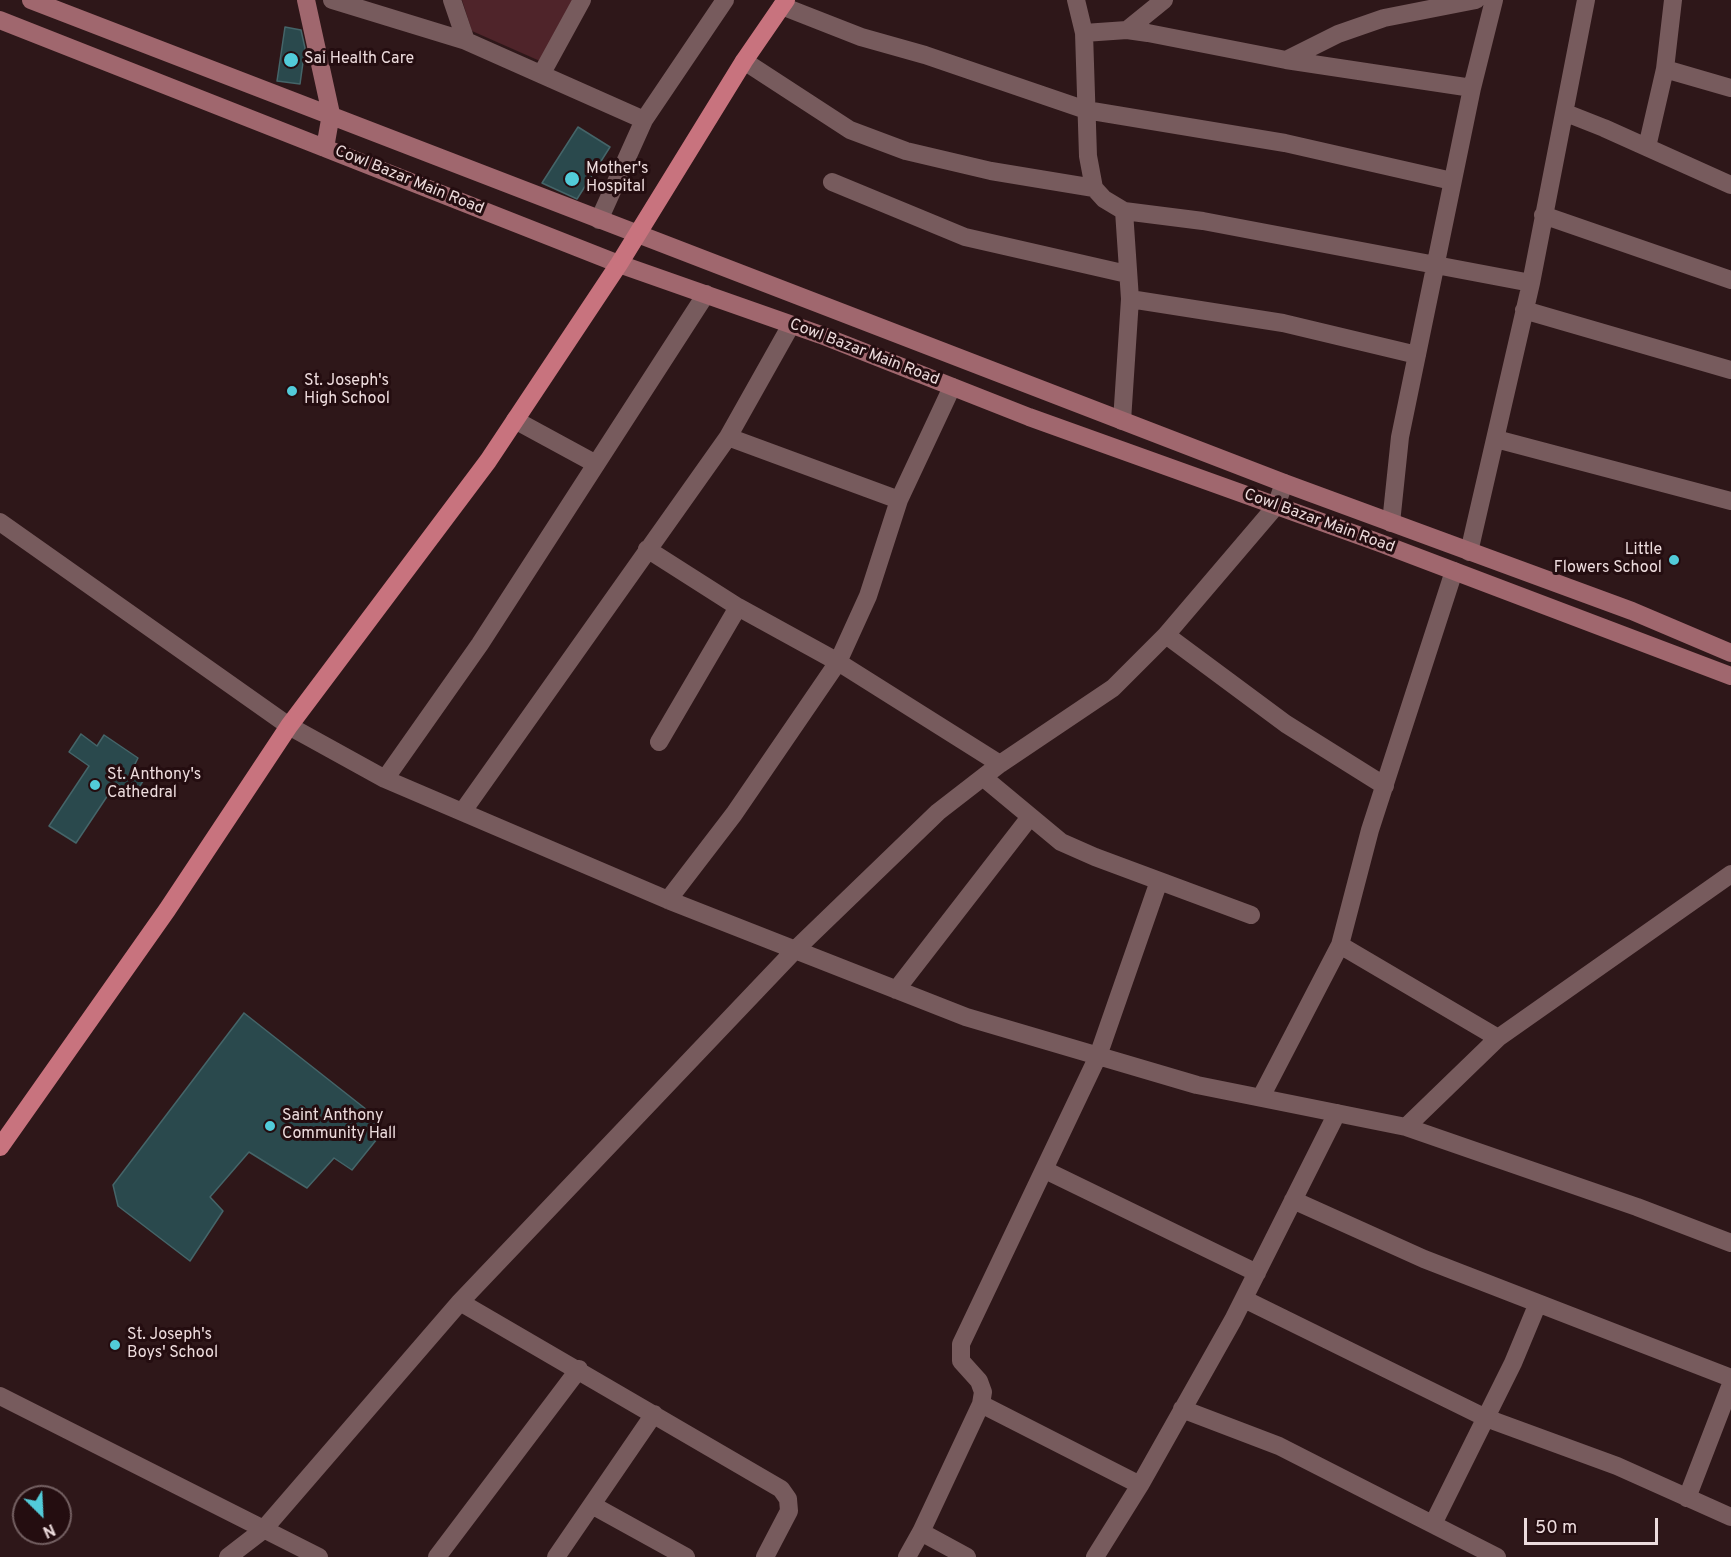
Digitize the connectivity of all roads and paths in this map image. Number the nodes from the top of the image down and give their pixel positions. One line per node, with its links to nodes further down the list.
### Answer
1 (31, 0): 26 (street, Cowl Bazar Main Road)
2 (306, 0): 26 (street)
3 (332, 0): 17 (street)
4 (452, 0): 17 (street)
5 (582, 0): 21 (street)
6 (725, 0): 27 (street)
7 (1076, 0): 16 (street)
8 (1164, 0): 15 (street)
9 (1476, 0): 18 (street)
10 (1494, 0): 22 (street)
11 (1586, 0): 25 (street)
12 (1673, 0): 20 (street)
13 (784, 3): 19 (main road); 24 (street)
14 (0, 20): 29 (street, Cowl Bazar Main Road)
15 (1127, 30): 16 (street); 18 (street)
16 (1084, 33): 24 (street)
17 (466, 41): 21 (street)
18 (1286, 60): 22 (street)
19 (744, 61): 33 (street); 37 (main road)
20 (1665, 69): 23 (street); 28 (street)
21 (542, 73): 27 (street)
22 (1472, 88): 31 (street)
23 (1731, 88)
24 (1086, 110): 31 (street); 33 (street)
25 (1566, 113): 28 (street); 35 (street)
26 (331, 114): 29 (street); 36 (street, Cowl Bazar Main Road)
27 (644, 120): 36 (street)
28 (1647, 147): 32 (street)
29 (325, 148): 38 (street, Cowl Bazar Main Road)
30 (831, 182): 40 (street)
31 (1452, 182): 39 (street)
32 (1731, 185)
33 (1094, 188): 34 (street)
34 (1124, 211): 39 (street); 40 (street)
35 (1543, 215): 41 (street); 42 (street)
36 (599, 220): 37 (street, Cowl Bazar Main Road)
37 (637, 235): 38 (main road); 51 (street, Cowl Bazar Main Road)
38 (619, 264): 43 (street, Cowl Bazar Main Road); 50 (main road)
39 (1437, 264): 42 (street); 47 (street)
40 (1127, 274): 44 (street)
41 (1731, 280)
42 (1531, 282): 45 (street)
43 (706, 294): 46 (street, Cowl Bazar Main Road); 54 (street)
44 (1130, 300): 47 (street); 51 (street)
45 (1524, 310): 48 (street); 53 (street)
46 (791, 325): 49 (street, Cowl Bazar Main Road); 52 (street)
47 (1417, 356): 60 (street)
48 (1731, 370)
49 (952, 387): 56 (street); 58 (street, Cowl Bazar Main Road)
50 (515, 420): 54 (street); 69 (main road)
51 (1122, 421): 55 (street, Cowl Bazar Main Road)
52 (728, 436): 56 (street); 61 (street)
53 (1496, 439): 57 (street); 62 (street)
54 (596, 464): 73 (street)
55 (1284, 483): 58 (street); 60 (street, Cowl Bazar Main Road)
56 (899, 500): 67 (street)
57 (1731, 501)
58 (1276, 506): 63 (street, Cowl Bazar Main Road); 65 (street)
59 (0, 522): 69 (street)
60 (1391, 523): 62 (street, Cowl Bazar Main Road)
61 (647, 549): 64 (street); 75 (street)
62 (1469, 552): 66 (street, Cowl Bazar Main Road)
63 (1454, 571): 68 (street, Cowl Bazar Main Road); 74 (street)
64 (738, 607): 67 (street); 70 (street)
65 (1166, 635): 71 (street); 74 (street)
66 (1731, 653)
67 (838, 662): 71 (street); 79 (street)
68 (1731, 676)
69 (289, 726): 73 (street); 89 (main road)
70 (659, 742)
71 (1000, 764): 72 (street)
72 (984, 778): 76 (street); 82 (street)
73 (385, 779): 75 (street)
74 (1385, 786): 81 (street)
75 (463, 811): 79 (street)
76 (1030, 817): 78 (street); 83 (street)
77 (1731, 874): 84 (street)
78 (1159, 881): 80 (street); 85 (street)
79 (668, 900): 82 (street)
80 (1251, 915)
81 (1341, 945): 84 (street); 86 (street)
82 (795, 950): 83 (street); 95 (street)
83 (896, 990): 85 (street)
84 (1498, 1038): 88 (street)
85 (1098, 1056): 86 (street); 90 (street)
86 (1261, 1098): 87 (street)
87 (1337, 1113): 88 (street); 91 (street)
88 (1406, 1127): 92 (street)
89 (0, 1147)
90 (1045, 1170): 93 (street); 101 (street)
91 (1293, 1200): 93 (street); 96 (street)
92 (1731, 1243)
93 (1257, 1273): 94 (street)
94 (1244, 1299): 102 (street); 104 (street)
95 (460, 1302): 97 (street); 110 (street)
96 (1538, 1303): 98 (street); 104 (street)
97 (579, 1369): 103 (street); 115 (street)
98 (1731, 1378)
99 (1731, 1384): 106 (street)
100 (0, 1396): 110 (street)
101 (981, 1404): 105 (street); 111 (street)
102 (1182, 1409): 105 (street); 109 (street)
103 (654, 1414): 107 (street); 118 (street)
104 (1486, 1418): 106 (street); 109 (street)
105 (1140, 1485): 121 (street)
106 (1687, 1498): 108 (street)
107 (592, 1505): 116 (street); 117 (street)
108 (1731, 1517)
109 (1433, 1524): 112 (street)
110 (263, 1530): 113 (street); 114 (street)
111 (921, 1532): 119 (street); 120 (street)
112 (1478, 1553): 122 (street)
113 (228, 1557)
114 (319, 1557)
115 (437, 1557)
116 (556, 1557)
117 (686, 1557)
118 (765, 1557)
119 (907, 1557)
120 (967, 1557)
121 (1095, 1557)
122 (1497, 1557)

